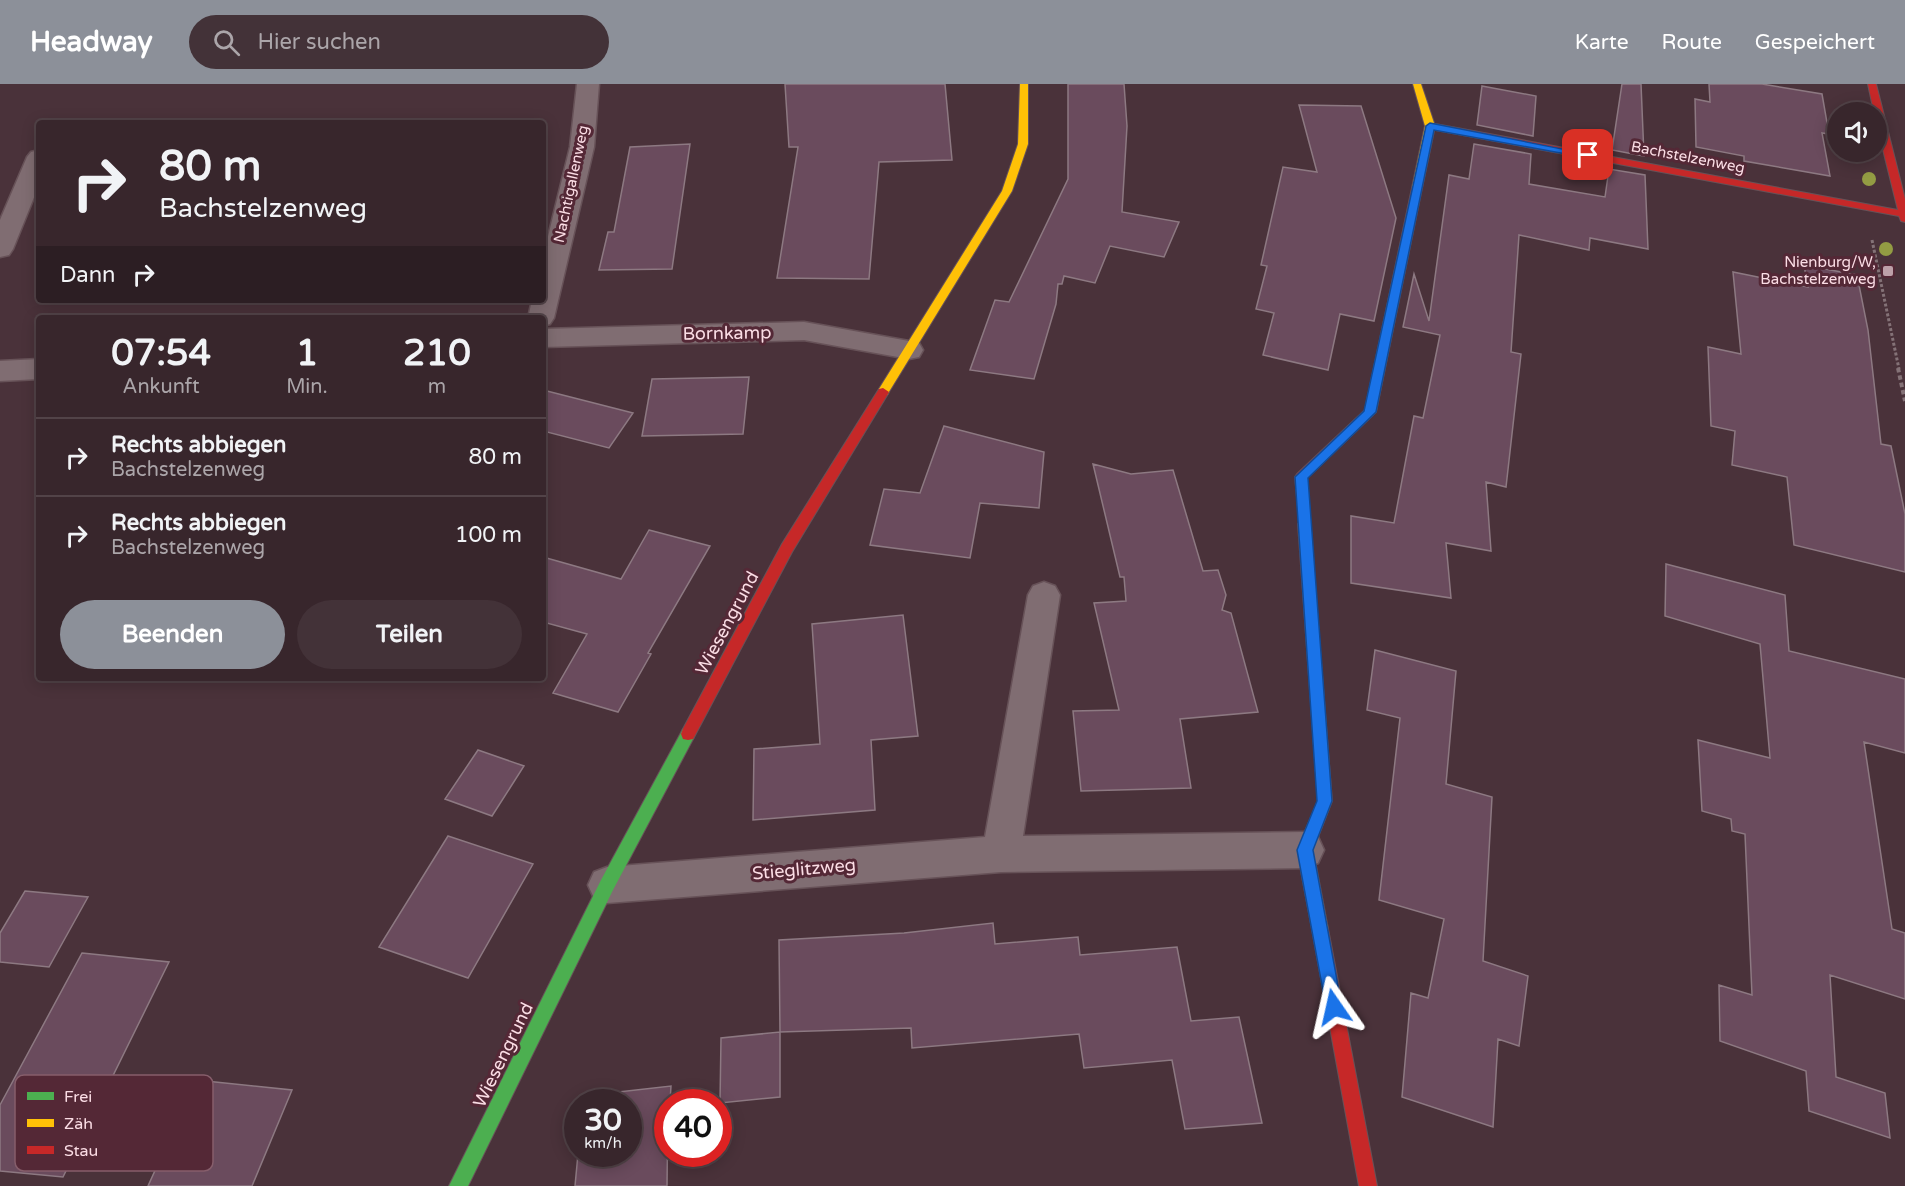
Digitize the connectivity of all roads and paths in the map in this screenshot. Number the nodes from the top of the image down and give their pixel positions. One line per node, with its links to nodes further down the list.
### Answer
1 (588, 84): 10 (street, Nachtigallenweg)
2 (1024, 84): 12 (street, Wiesengrund)
3 (1417, 84): 5 (street)
4 (1872, 84): 8 (street)
5 (1430, 126): 7 (street, Bachstelzenweg); 17 (street)
6 (36, 164): 9 (street)
7 (1865, 207): 8 (street, Bachstelzenweg); 15 (path)
8 (1904, 216)
9 (0, 249)
10 (546, 297)
11 (546, 338): 12 (street, Bornkamp)
12 (909, 350): 19 (street, Wiesengrund)
13 (36, 369): 14 (street)
14 (0, 370)
15 (1905, 401)
16 (1044, 595): 18 (street)
17 (1305, 850): 18 (street, Stieglitzweg); 21 (street)
18 (1001, 854): 19 (street, Stieglitzweg)
19 (607, 885): 20 (street, Wiesengrund)
20 (458, 1186)
21 (1368, 1186)

